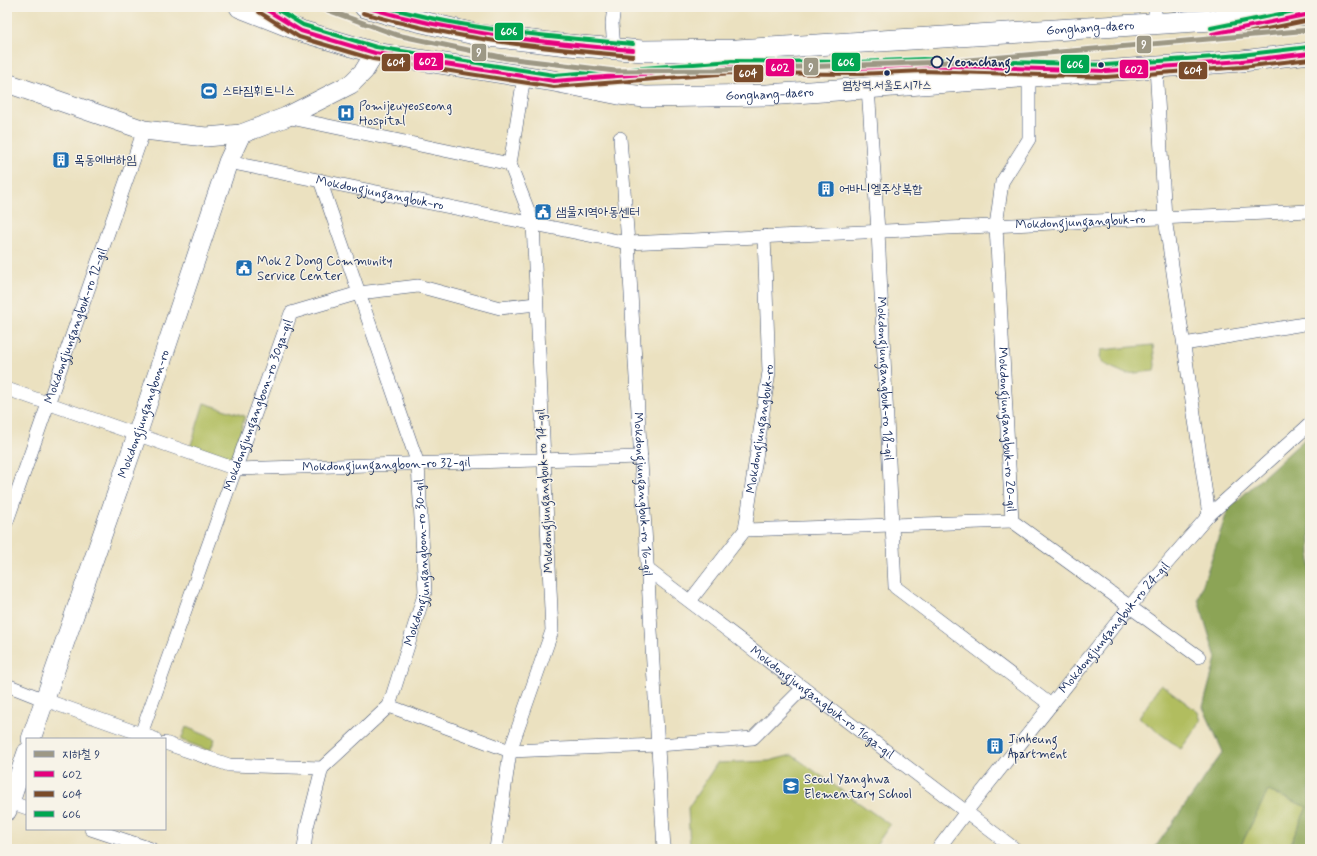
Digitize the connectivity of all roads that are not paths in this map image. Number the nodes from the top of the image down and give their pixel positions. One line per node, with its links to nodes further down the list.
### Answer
1 (240, 7): 8 (main road, Gonghang-daero)
2 (366, 7): 7 (main road, Gonghang-daero)
3 (614, 7): 7 (street)
4 (1266, 12): 5 (main road, Gonghang-daero); 6 (main road, Gonghang-daero)
5 (1310, 14)
6 (1155, 15): 7 (main road, Gonghang-daero)
7 (614, 48)
8 (375, 53): 13 (main road, Gonghang-daero); 16 (street)
9 (1310, 53): 10 (street); 11 (main road, Gonghang-daero)
10 (1310, 59)
11 (1156, 67): 12 (main road, Gonghang-daero); 24 (street)
12 (1029, 76): 15 (main road, Gonghang-daero); 26 (street, Mokdongjungangbuk-ro)
13 (524, 77): 15 (main road, Gonghang-daero); 21 (street)
14 (7, 83): 17 (street)
15 (868, 88): 27 (street)
16 (286, 117): 18 (street); 21 (street)
17 (144, 130): 18 (street); 35 (street, Mokdongjungangbuk-ro 12-gil)
18 (241, 134): 20 (street, Mokdongjungangbon-ro)
19 (620, 138): 29 (street)
20 (228, 162): 22 (street, Mokdongjungangbuk-ro); 37 (street, Mokdongjungangbon-ro)
21 (510, 164): 25 (street)
22 (320, 180): 25 (street, Mokdongjungangbuk-ro); 30 (street, Mokdongjungangbon-ro 30-gil)
23 (1310, 211): 24 (street, Mokdongjungangbuk-ro)
24 (1165, 218): 26 (street, Mokdongjungangbuk-ro); 33 (street)
25 (532, 223): 29 (street, Mokdongjungangbuk-ro); 31 (street, Mokdongjungangbuk-ro 14-gil)
26 (996, 226): 27 (street, Mokdongjungangbuk-ro); 44 (street, Mokdongjungangbuk-ro 20-gil)
27 (878, 231): 28 (street, Mokdongjungangbuk-ro); 45 (street, Mokdongjungangbuk-ro 18-gil)
28 (764, 236): 29 (street, Mokdongjungangbuk-ro); 46 (street, Mokdongjungangbuk-ro)
29 (628, 243): 38 (street, Mokdongjungangbuk-ro 16-gil)
30 (359, 293): 31 (street, Mokdongjungangbon-ro 30ga-gil); 40 (street, Mokdongjungangbon-ro 30-gil); 41 (street, Mokdongjungangbon-ro 30ga-gil)
31 (536, 304): 39 (street, Mokdongjungangbuk-ro 14-gil)
32 (1310, 323): 33 (street)
33 (1184, 344): 42 (street)
34 (7, 389): 35 (street, Mokdongjungangbon-ro 32-gil)
35 (48, 403): 37 (street, Mokdongjungangbon-ro 32-gil); 43 (street, Mokdongjungangbuk-ro 12-gil)
36 (1310, 424): 42 (street, Mokdongjungangbuk-ro 24-gil)
37 (137, 435): 41 (street, Mokdongjungangbon-ro 32-gil); 53 (street, Mokdongjungangbon-ro)
38 (641, 457): 39 (street, Mokdongjungangbon-ro 32-gil); 47 (street, Mokdongjungangbuk-ro 16-gil)
39 (544, 460): 40 (street, Mokdongjungangbon-ro 32-gil); 61 (street, Mokdongjungangbuk-ro 14-gil)
40 (418, 464): 41 (street, Mokdongjungangbon-ro 32-gil); 55 (street, Mokdongjungangbon-ro 30-gil)
41 (236, 469): 56 (street, Mokdongjungangbon-ro 30ga-gil)
42 (1209, 515): 49 (street, Mokdongjungangbuk-ro 24-gil)
43 (7, 521)
44 (1012, 522): 45 (street); 49 (street, Mokdongjungangbuk-ro 20-gil)
45 (892, 526): 46 (street); 54 (street, Mokdongjungangbuk-ro 18-gil)
46 (745, 530): 48 (street, Mokdongjungangbuk-ro)
47 (647, 569): 48 (street, Mokdongjungangbuk-ro 16ga-gil); 60 (street, Mokdongjungangbuk-ro 16-gil)
48 (690, 601): 52 (street, Mokdongjungangbuk-ro 16ga-gil)
49 (1130, 607): 50 (street, Mokdongjungangbuk-ro 20-gil); 54 (street, Mokdongjungangbuk-ro 24-gil)
50 (1199, 657)
51 (7, 685): 53 (street)
52 (803, 688): 60 (street); 65 (street, Mokdongjungangbuk-ro 16ga-gil)
53 (45, 700): 56 (street); 57 (street, Mokdongjungangbon-ro)
54 (1051, 705): 65 (street, Mokdongjungangbuk-ro 24-gil)
55 (389, 706): 61 (street); 63 (street, Mokdongjungangbon-ro 30-gil)
56 (141, 734): 58 (street)
57 (31, 738)
58 (152, 738)
59 (166, 743): 63 (street)
60 (658, 745): 61 (street); 70 (street, Mokdongjungangbuk-ro 16-gil)
61 (510, 751): 69 (street, Mokdongjungangbuk-ro 14-gil)
62 (26, 756): 64 (street)
63 (322, 768): 68 (street)
64 (13, 805)
65 (966, 812): 71 (street, Mokdongjungangbuk-ro 24-gil); 72 (street, Mokdongjungangbuk-ro 16ga-gil)
66 (94, 830): 67 (street)
67 (151, 849)
68 (304, 849)
69 (496, 849)
70 (664, 849)
71 (938, 849)
72 (1015, 849)

